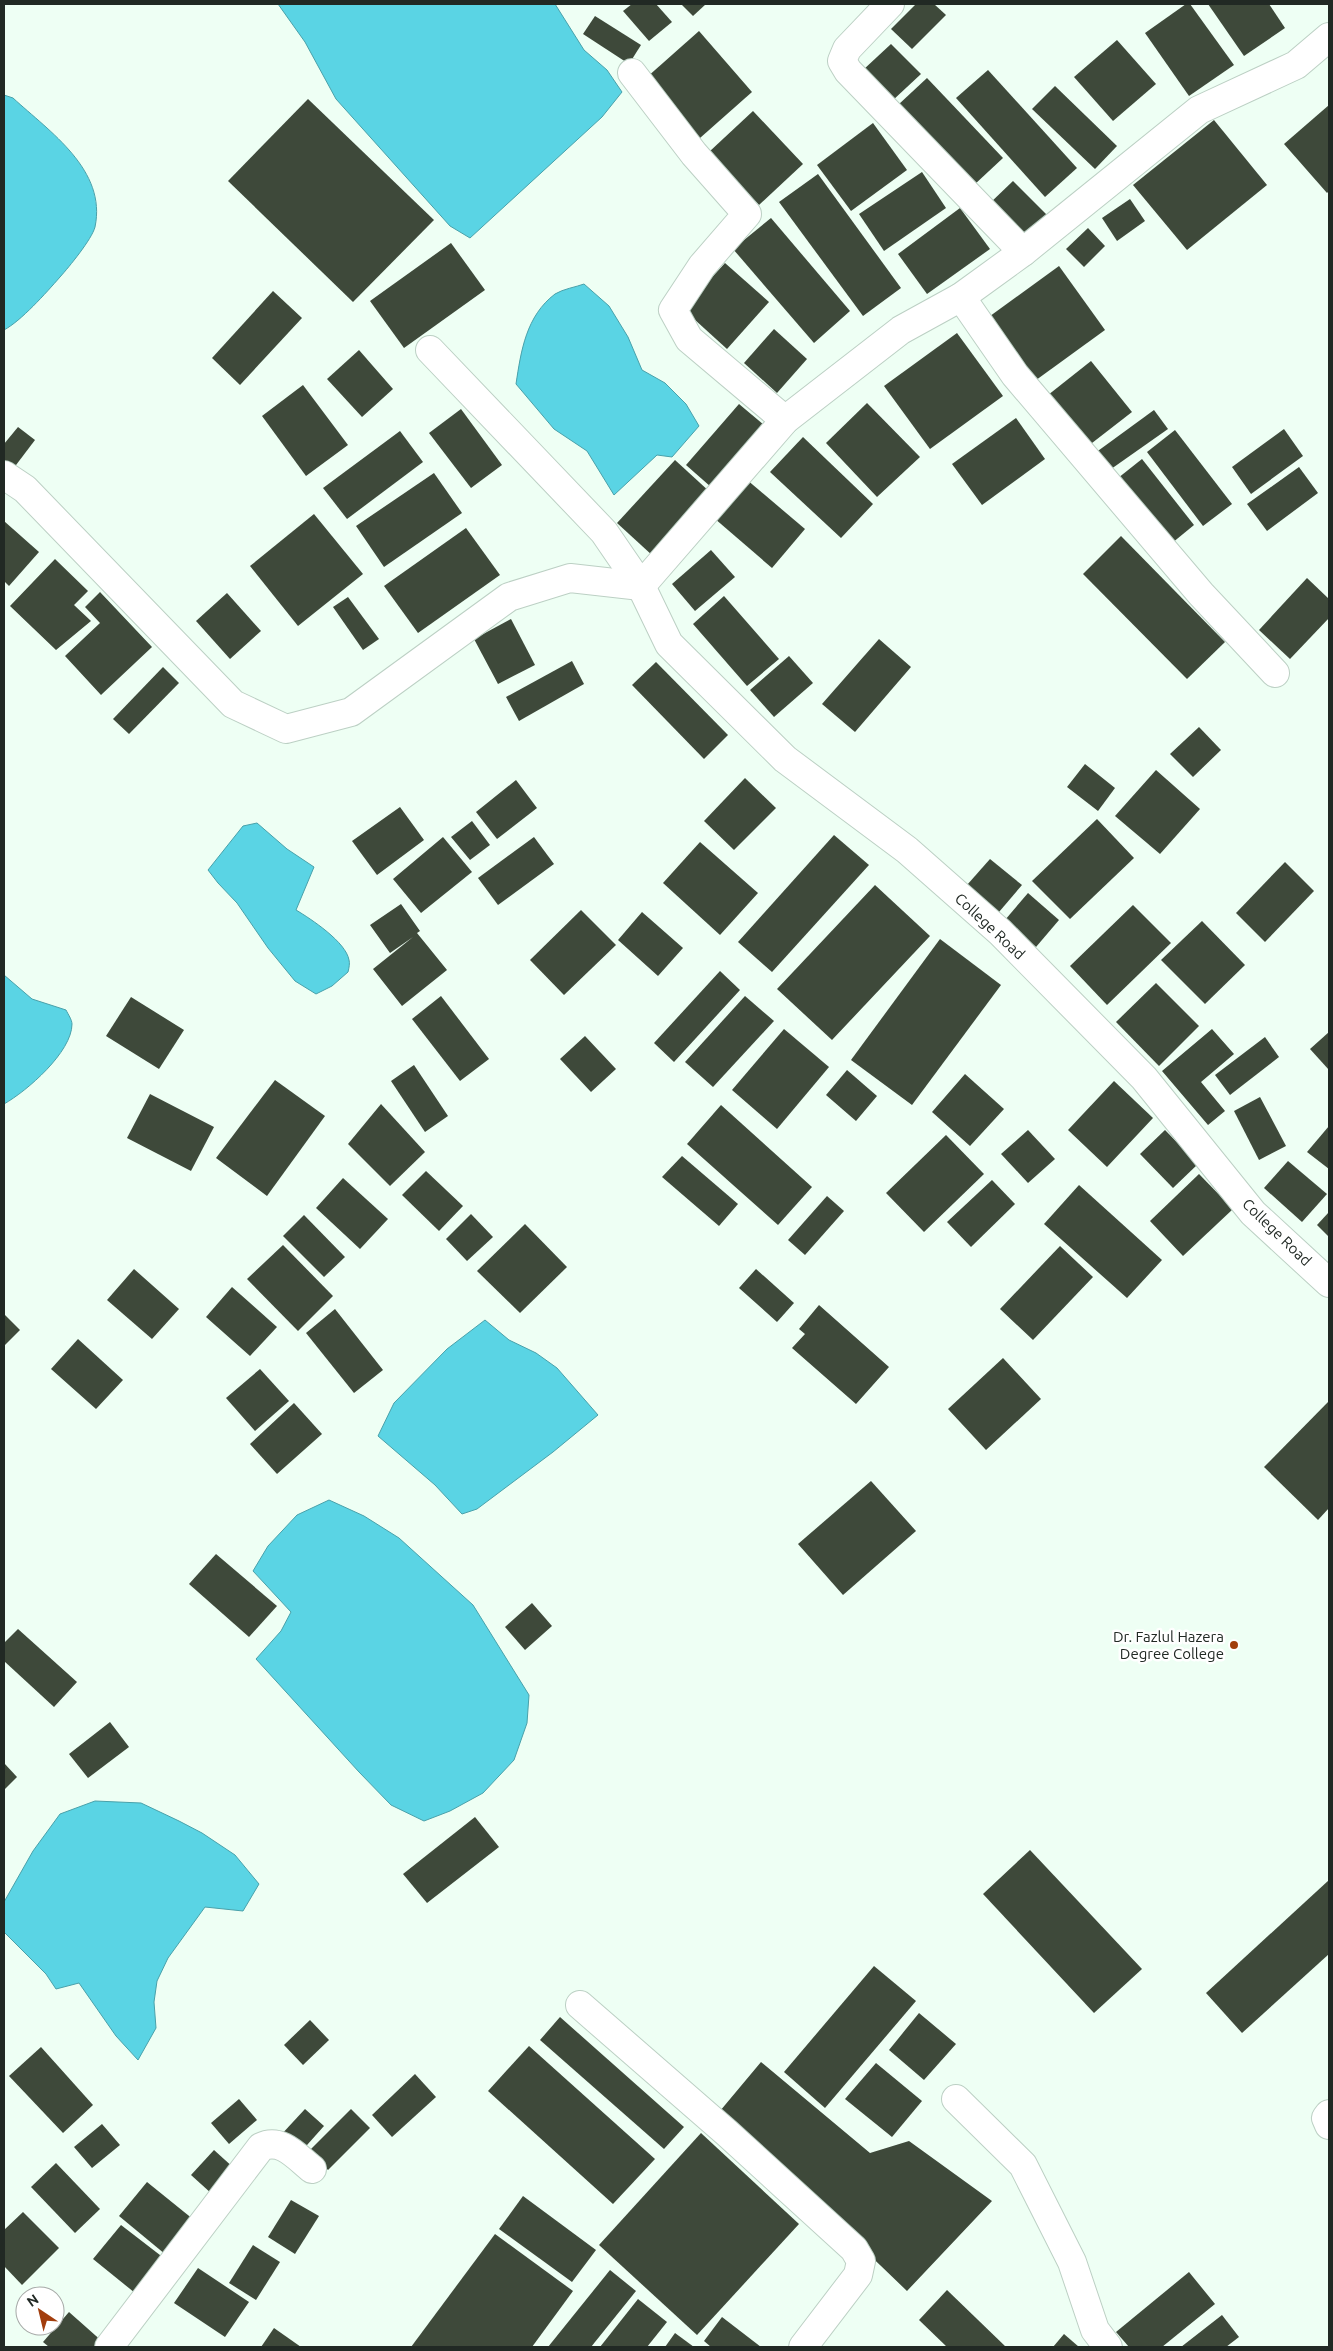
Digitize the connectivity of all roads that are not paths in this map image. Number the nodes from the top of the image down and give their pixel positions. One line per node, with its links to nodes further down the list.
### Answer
1 (890, 4): 4 (street)
2 (1329, 37): 4 (street)
3 (632, 73): 7 (street)
4 (1023, 252): 5 (street)
5 (961, 297): 7 (street); 10 (street)
6 (430, 350): 9 (street, College Road)
7 (785, 420): 9 (street)
8 (4, 475): 9 (street)
9 (641, 586): 11 (street, College Road)
10 (1275, 673)
11 (1329, 1283)
12 (580, 2005): 18 (street)
13 (956, 2099): 19 (street)
14 (1329, 2114): 15 (street)
15 (1329, 2125)
16 (312, 2169): 17 (street)
17 (109, 2347)
18 (803, 2347)
19 (1108, 2347)

